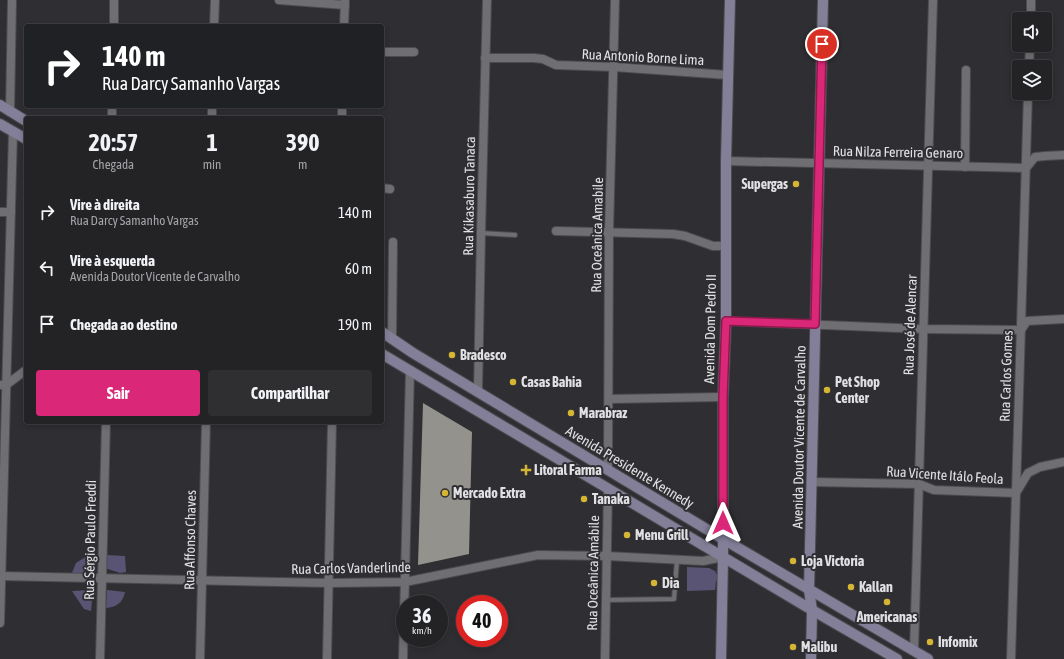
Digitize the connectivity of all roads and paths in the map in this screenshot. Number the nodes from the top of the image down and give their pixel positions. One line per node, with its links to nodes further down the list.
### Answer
1 (12, 0): 24 (street)
2 (114, 0): 13 (street)
3 (215, 0): 14 (street)
4 (278, 0): 11 (street)
5 (487, 0): 18 (street, Rua Kikasaburo Tanaca)
6 (615, 0): 19 (street, Rua Oceânica Amabile)
7 (730, 0): 21 (street, Avenida Dom Pedro II)
8 (822, 0): 31 (street, Avenida Doutor Vicente de Carvalho)
9 (933, 0): 32 (street, Rua José de Alencar)
10 (1031, 0): 12 (street)
11 (345, 3): 15 (street)
12 (1030, 12)
13 (114, 24)
14 (214, 24)
15 (344, 24)
16 (384, 52): 17 (street)
17 (414, 52)
18 (485, 58): 19 (street, Rua Antonio Borne Lima); 39 (street, Rua Kikasaburo Tanaca)
19 (614, 67): 21 (street, Rua Antonio Borne Lima); 38 (street, Rua Oceânica Amabile)
20 (966, 70): 33 (street)
21 (728, 75): 30 (street, Avenida Dom Pedro II)
22 (1028, 100): 34 (street, Rua Carlos Gomes)
23 (0, 106): 24 (street)
24 (10, 112): 25 (street)
25 (24, 120)
26 (0, 124): 27 (street)
27 (13, 131): 28 (street); 36 (street)
28 (24, 138)
29 (1064, 155): 34 (street)
30 (726, 161): 31 (street, Rua Nilza Ferreira Genaro); 42 (street, Avenida Dom Pedro II)
31 (819, 163): 32 (street, Rua Nilza Ferreira Genaro); 45 (street, Avenida Doutor Vicente de Carvalho)
32 (928, 166): 33 (street, Rua Nilza Ferreira Genaro); 46 (street, Rua José de Alencar)
33 (965, 167): 34 (street, Rua Nilza Ferreira Genaro)
34 (1026, 168): 47 (street, Rua Carlos Gomes)
35 (0, 212): 36 (street)
36 (11, 212): 53 (street)
37 (556, 231): 38 (street)
38 (609, 232): 42 (street); 56 (street, Rua Oceânica Amabile)
39 (481, 233): 40 (lane); 54 (street, Rua Kikasaburo Tanaca)
40 (515, 235)
41 (393, 242): 49 (street)
42 (726, 246): 44 (street, Avenida Dom Pedro II)
43 (1064, 319): 47 (street)
44 (726, 321): 45 (street); 55 (street, Avenida Dom Pedro II)
45 (815, 324): 46 (street); 62 (street, Avenida Doutor Vicente de Carvalho)
46 (923, 329): 47 (street); 63 (street, Rua José de Alencar)
47 (1021, 330): 65 (street, Rua Carlos Gomes)
48 (384, 333): 49 (street, Avenida Presidente Kennedy)
49 (392, 339): 54 (street, Avenida Presidente Kennedy)
50 (384, 355): 51 (street, Avenida Presidente Kennedy)
51 (410, 370): 64 (street, Avenida Presidente Kennedy); 73 (street)
52 (24, 371): 53 (street)
53 (3, 385): 70 (street)
54 (478, 392): 61 (street, Avenida Presidente Kennedy)
55 (723, 397): 56 (street); 66 (street, Avenida Dom Pedro II)
56 (609, 399): 61 (street, Rua Oceânica Amabile)
57 (106, 424): 71 (street, Rua Sérgio Paulo Freddi)
58 (206, 424): 72 (street, Rua Affonso Chaves)
59 (332, 424): 74 (street)
60 (1064, 462): 65 (street, Rua Vicente Itálo Feola)
61 (608, 470): 66 (street, Avenida Presidente Kennedy)
62 (812, 482): 63 (street, Rua Vicente Itálo Feola); 75 (street, Avenida Doutor Vicente de Carvalho)
63 (919, 484): 65 (street, Rua Vicente Itálo Feola); 79 (street, Rua José de Alencar)
64 (608, 488): 67 (street, Rua Oceânica Amábile); 68 (street, Avenida Presidente Kennedy)
65 (1016, 493): 89 (street, Rua Carlos Gomes)
66 (723, 539): 68 (street, Avenida Dom Pedro II); 75 (street, Avenida Presidente Kennedy)
67 (607, 556): 69 (street, Rua Carlos Vanderlinde); 73 (street, Rua Carlos Vanderlinde); 76 (street, Rua Oceânica Amábile)
68 (723, 557): 69 (street, Rua Carlos Vanderlinde); 77 (street, Avenida Presidente Kennedy); 85 (street, Avenida Dom Pedro II)
69 (677, 560): 76 (lane)
70 (1, 576): 71 (street, Rua Carlos Vanderlinde); 78 (street)
71 (102, 578): 72 (street, Rua Carlos Vanderlinde); 80 (street, Rua Sérgio Paulo Freddi)
72 (202, 580): 74 (street, Rua Carlos Vanderlinde); 81 (street, Rua Affonso Chaves)
73 (405, 582): 74 (street, Rua Carlos Vanderlinde); 83 (street)
74 (330, 583): 82 (street)
75 (809, 590): 77 (street, Avenida Doutor Vicente de Carvalho); 79 (street, Avenida Presidente Kennedy)
76 (606, 600): 84 (street, Rua Oceânica Amábile)
77 (812, 610): 86 (street, Avenida Doutor Vicente de Carvalho); 87 (street, Avenida Presidente Kennedy)
78 (0, 623)
79 (914, 651): 88 (street, Avenida Presidente Kennedy)
80 (100, 659)
81 (200, 659)
82 (327, 659)
83 (403, 659)
84 (605, 659)
85 (721, 659)
86 (811, 659)
87 (897, 659)
88 (928, 659)
89 (1010, 659)

